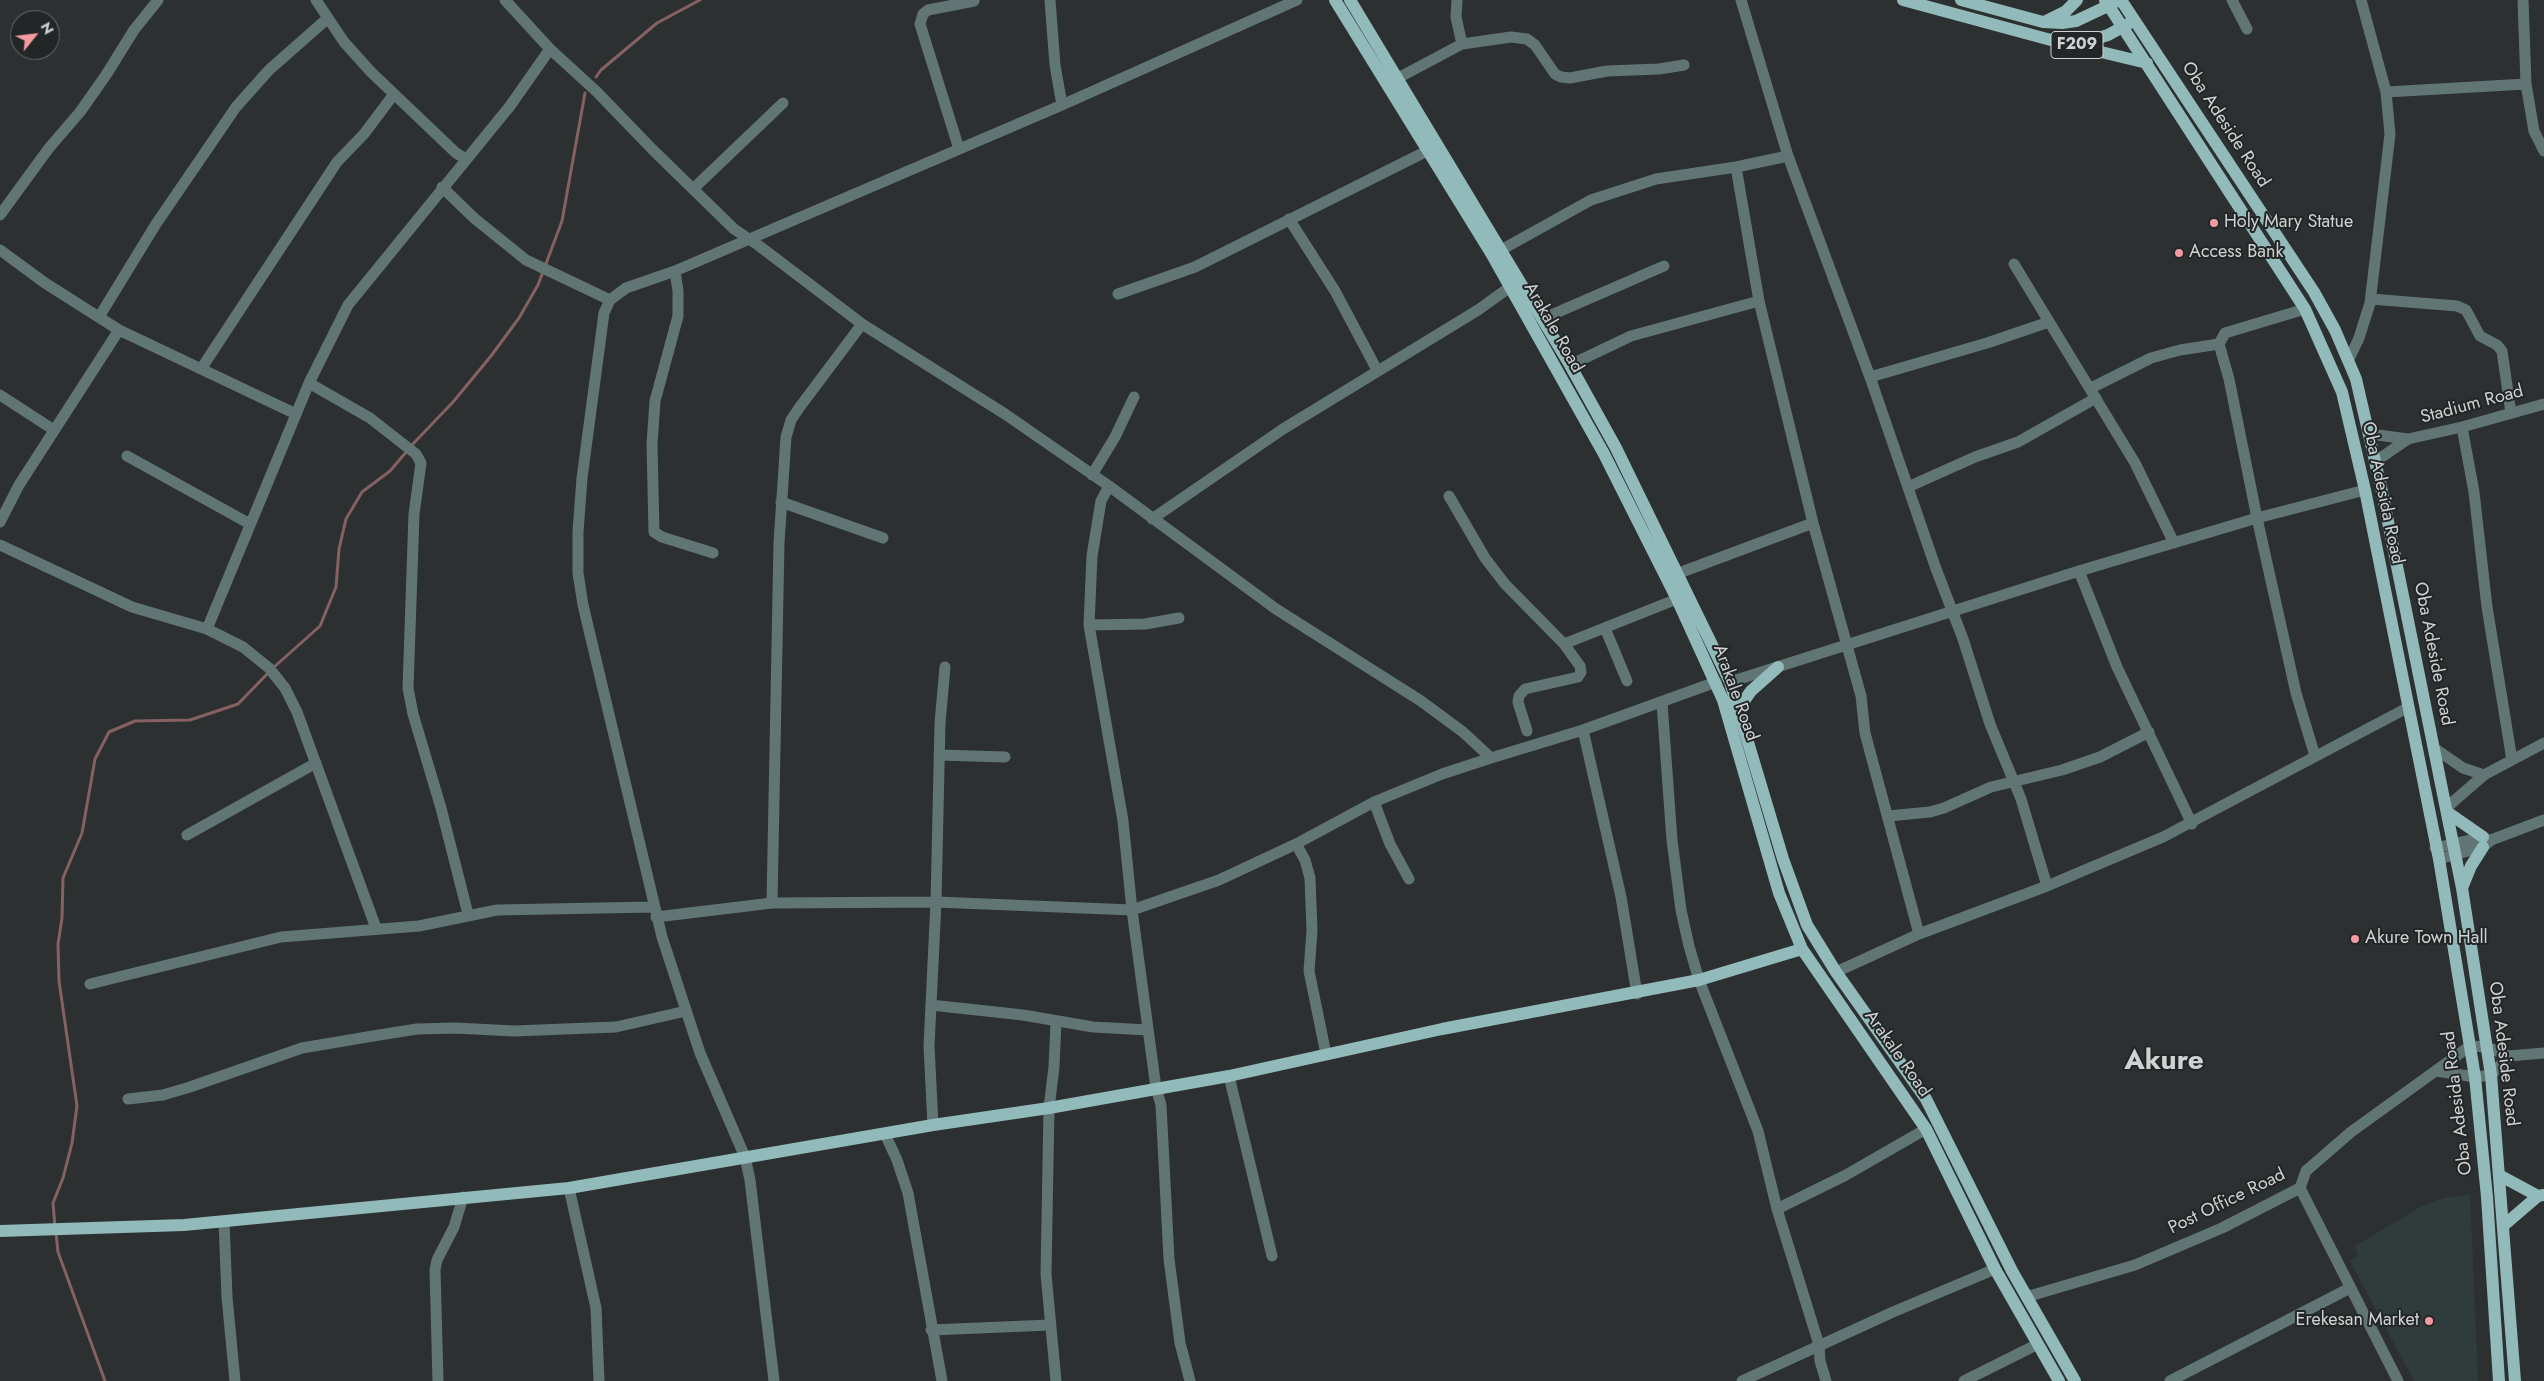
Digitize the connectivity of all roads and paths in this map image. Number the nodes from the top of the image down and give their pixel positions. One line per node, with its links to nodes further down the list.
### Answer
1 (158, 0): 44 (street)
2 (316, 0): 18 (street)
3 (504, 0): 25 (street)
4 (1050, 0): 33 (street)
5 (1297, 0): 33 (street)
6 (1335, 0): 35 (main road, Arakale Road)
7 (1350, 0): 28 (main road, Arakale Road)
8 (1457, 0): 23 (street)
9 (1742, 0): 37 (street)
10 (1903, 0): 24 (main road, F209)
11 (1961, 0): 20 (main road, F209)
12 (2077, 0): 20 (main road)
13 (2232, 0): 22 (street)
14 (2360, 0): 30 (street)
15 (2522, 0): 29 (street)
16 (974, 1): 34 (street)
17 (2113, 1): 19 (main road, Oba Adeside Road); 20 (main road, F209); 21 (main road, Oba Adesida Road)
18 (328, 18): 31 (street); 58 (street)
19 (2134, 21): 21 (main road, F209); 42 (main road, Oba Adeside Road)
20 (2043, 22)
21 (2122, 28): 24 (main road, F209); 26 (main road, Oba Adesida Road)
22 (2247, 29)
23 (1462, 44): 27 (street); 28 (street)
24 (2073, 46): 26 (main road)
25 (550, 49): 38 (street); 41 (street)
26 (2147, 63): 43 (main road, Oba Adesida Road)
27 (1684, 65)
28 (1398, 78): 48 (main road, Arakale Road)
29 (2526, 84): 30 (street); 36 (street)
30 (2386, 92): 54 (street)
31 (394, 94): 38 (street); 66 (street)
32 (782, 103): 41 (street)
33 (1062, 105): 34 (street)
34 (959, 149): 46 (street)
35 (1427, 150): 45 (street); 52 (main road, Arakale Road)
36 (2544, 151)
37 (1788, 156): 39 (street); 68 (street)
38 (466, 159): 40 (street)
39 (1736, 167): 48 (street); 56 (street)
40 (442, 187): 55 (street); 69 (street)
41 (693, 190): 46 (street)
42 (2254, 200): 43 (main road); 64 (main road, Oba Adeside Road)
43 (2240, 208): 57 (main road, Oba Adesida Road)
44 (0, 215)
45 (1289, 219): 53 (street); 67 (street)
46 (748, 239): 51 (street); 61 (street)
47 (0, 250): 58 (street)
48 (1502, 250): 52 (main road, Arakale Road)
49 (2014, 264): 60 (street)
50 (1664, 266): 59 (street)
51 (676, 271): 55 (street); 97 (street)
52 (1514, 284): 59 (main road, Arakale Road); 67 (street); 80 (main road, Arakale Road)
53 (1118, 294)
54 (2371, 299): 64 (street); 74 (street)
55 (610, 300): 147 (street)
56 (1759, 301): 65 (street); 92 (street)
57 (2305, 309): 63 (street); 86 (main road, Oba Adesida Road)
58 (99, 317): 62 (street)
59 (1542, 319): 65 (main road, Arakale Road)
60 (2048, 322): 68 (street); 70 (street)
61 (862, 324): 83 (street); 88 (street)
62 (119, 330): 66 (street); 77 (street)
63 (2219, 344): 70 (street); 89 (street)
64 (2349, 359): 78 (main road, Oba Adeside Road)
65 (1570, 365): 80 (main road, Arakale Road)
66 (201, 368): 75 (street)
67 (1377, 370): 90 (street)
68 (1870, 377): 85 (street)
69 (309, 383): 75 (street); 148 (street)
70 (2093, 393): 85 (street); 95 (street)
71 (0, 395): 77 (street)
72 (1134, 396): 83 (street)
73 (2544, 404): 74 (street, Stadium Road)
74 (2511, 413): 76 (street, Stadium Road)
75 (296, 414): 93 (street)
76 (2462, 427): 79 (street, Stadium Road); 125 (street)
77 (54, 430): 91 (street)
78 (2370, 434): 79 (street); 82 (main road, Oba Adeside Road)
79 (2408, 439): 82 (street)
80 (1610, 451): 99 (main road, Arakale Road); 100 (main road, Arakale Road)
81 (127, 456): 93 (street)
82 (2376, 461): 120 (main road, Oba Adeside Road)
83 (1092, 475): 84 (street)
84 (1109, 486): 90 (street); 103 (street)
85 (1908, 487): 101 (street)
86 (2365, 490): 89 (street); 115 (main road, Oba Adesida Road)
87 (1449, 496): 106 (street)
88 (781, 502): 94 (street); 145 (street)
89 (2257, 518): 95 (street); 122 (street)
90 (1152, 519): 124 (street)
91 (0, 522)
92 (1813, 523): 99 (street); 107 (street)
93 (250, 524): 105 (street)
94 (883, 538)
95 (2174, 543): 98 (street)
96 (0, 545): 105 (street)
97 (713, 553)
98 (2079, 571): 101 (street); 118 (street)
99 (1678, 573): 112 (main road, Arakale Road)
100 (1677, 599): 104 (street); 111 (main road, Arakale Road)
101 (1952, 612): 107 (street); 128 (street)
102 (1179, 618): 103 (street)
103 (1089, 625): 146 (street)
104 (1605, 628): 106 (street); 110 (street)
105 (206, 629): 126 (street)
106 (1564, 644): 117 (street)
107 (1846, 644): 109 (street); 131 (street)
108 (945, 667): 121 (street)
109 (1778, 667): 112 (street); 114 (main road)
110 (1627, 681)
111 (1716, 682): 113 (street); 134 (main road, Arakale Road)
112 (1730, 682): 114 (main road, Arakale Road)
113 (1662, 703): 116 (street); 153 (street)
114 (1739, 708): 132 (main road, Arakale Road)
115 (2407, 708): 122 (street); 140 (main road, Oba Adesida Road)
116 (1583, 730): 124 (street); 155 (street)
117 (1527, 731)
118 (2149, 732): 128 (street); 135 (street)
119 (2544, 743): 125 (street)
120 (2434, 748): 127 (street); 130 (main road, Oba Adeside Road)
121 (939, 755): 123 (street); 144 (street)
122 (2314, 756): 135 (street)
123 (1006, 757)
124 (1491, 758): 129 (street)
125 (2512, 760): 127 (street)
126 (316, 764): 136 (street); 149 (street)
127 (2484, 775): 130 (street)
128 (2014, 781): 131 (street); 142 (street)
129 (1374, 802): 138 (street); 141 (street)
130 (2447, 810): 137 (main road); 139 (main road, Oba Adeside Road)
131 (1888, 816): 150 (street)
132 (1772, 820): 134 (main road); 152 (main road, Arakale Road)
133 (2543, 822): 137 (street)
134 (1758, 823): 151 (main road, Arakale Road)
135 (2192, 824): 142 (street)
136 (187, 835)
137 (2486, 841): 139 (street); 143 (main road)
138 (1296, 844): 146 (street); 164 (street)
139 (2455, 850): 140 (street); 143 (main road, Oba Adeside Road)
140 (2437, 853): 161 (main road, Oba Adesida Road)
141 (1409, 879)
142 (2046, 886): 150 (street)
143 (2462, 888): 162 (main road, Oba Adeside Road)
144 (936, 902): 145 (street); 146 (street); 156 (street)
145 (772, 903): 147 (street)
146 (1132, 910): 159 (street)
147 (655, 912): 148 (street); 157 (street)
148 (468, 914): 149 (street)
149 (376, 928): 154 (street)
150 (1919, 934): 152 (street)
151 (1802, 949): 153 (main road); 165 (main road, Arakale Road)
152 (1836, 972): 160 (main road, Arakale Road)
153 (1699, 980): 155 (main road); 183 (street)
154 (90, 984)
155 (1636, 994): 164 (main road)
156 (931, 1005): 158 (street); 174 (street)
157 (686, 1011): 172 (street); 177 (street)
158 (1056, 1022): 159 (street); 173 (street)
159 (1148, 1030): 171 (street)
160 (1890, 1045): 165 (main road); 190 (main road, Arakale Road)
161 (2470, 1046): 162 (street); 167 (street, Post Office Road); 170 (main road, Oba Adesida Road)
162 (2487, 1047): 166 (street); 168 (main road, Oba Adeside Road)
163 (2544, 1053): 166 (street)
164 (1326, 1054): 169 (main road)
165 (1877, 1055): 175 (main road, Arakale Road)
166 (2509, 1056): 168 (street)
167 (2436, 1071): 170 (street); 180 (street, Post Office Road)
168 (2492, 1075): 170 (street); 178 (main road, Oba Adeside Road)
169 (1229, 1076): 171 (main road); 187 (street)
170 (2475, 1077): 209 (main road, Oba Adesida Road)
171 (1156, 1088): 173 (main road); 201 (street)
172 (128, 1099)
173 (1049, 1108): 174 (main road); 191 (street)
174 (933, 1124): 176 (main road)
175 (1926, 1129): 183 (street); 188 (main road, Arakale Road)
176 (885, 1134): 177 (main road); 192 (street)
177 (745, 1157): 179 (main road); 198 (street)
178 (2499, 1175): 182 (main road); 185 (main road, Oba Adeside Road)
179 (569, 1188): 181 (main road); 197 (street)
180 (2300, 1188): 189 (street); 190 (street, Post Office Road)
181 (463, 1197): 184 (main road); 196 (street)
182 (2542, 1198): 185 (main road)
183 (1777, 1208): 194 (street)
184 (224, 1221): 186 (main road); 195 (street)
185 (2503, 1226): 210 (main road, Oba Adeside Road)
186 (0, 1231)
187 (1272, 1256)
188 (1995, 1269): 193 (main road, Arakale Road); 194 (street)
189 (2350, 1288): 207 (street); 208 (street)
190 (2026, 1297): 206 (main road, Arakale Road)
191 (1050, 1325): 192 (street); 200 (street)
192 (931, 1330): 199 (street)
193 (2038, 1344): 204 (street); 205 (main road, Arakale Road)
194 (1818, 1345): 202 (street); 203 (street)
195 (235, 1381)
196 (438, 1381)
197 (599, 1381)
198 (774, 1381)
199 (942, 1381)
200 (1056, 1381)
201 (1190, 1381)
202 (1742, 1381)
203 (1826, 1381)
204 (1964, 1381)
205 (2060, 1381)
206 (2075, 1381)
207 (2170, 1381)
208 (2398, 1381)
209 (2499, 1381)
210 (2516, 1381)

